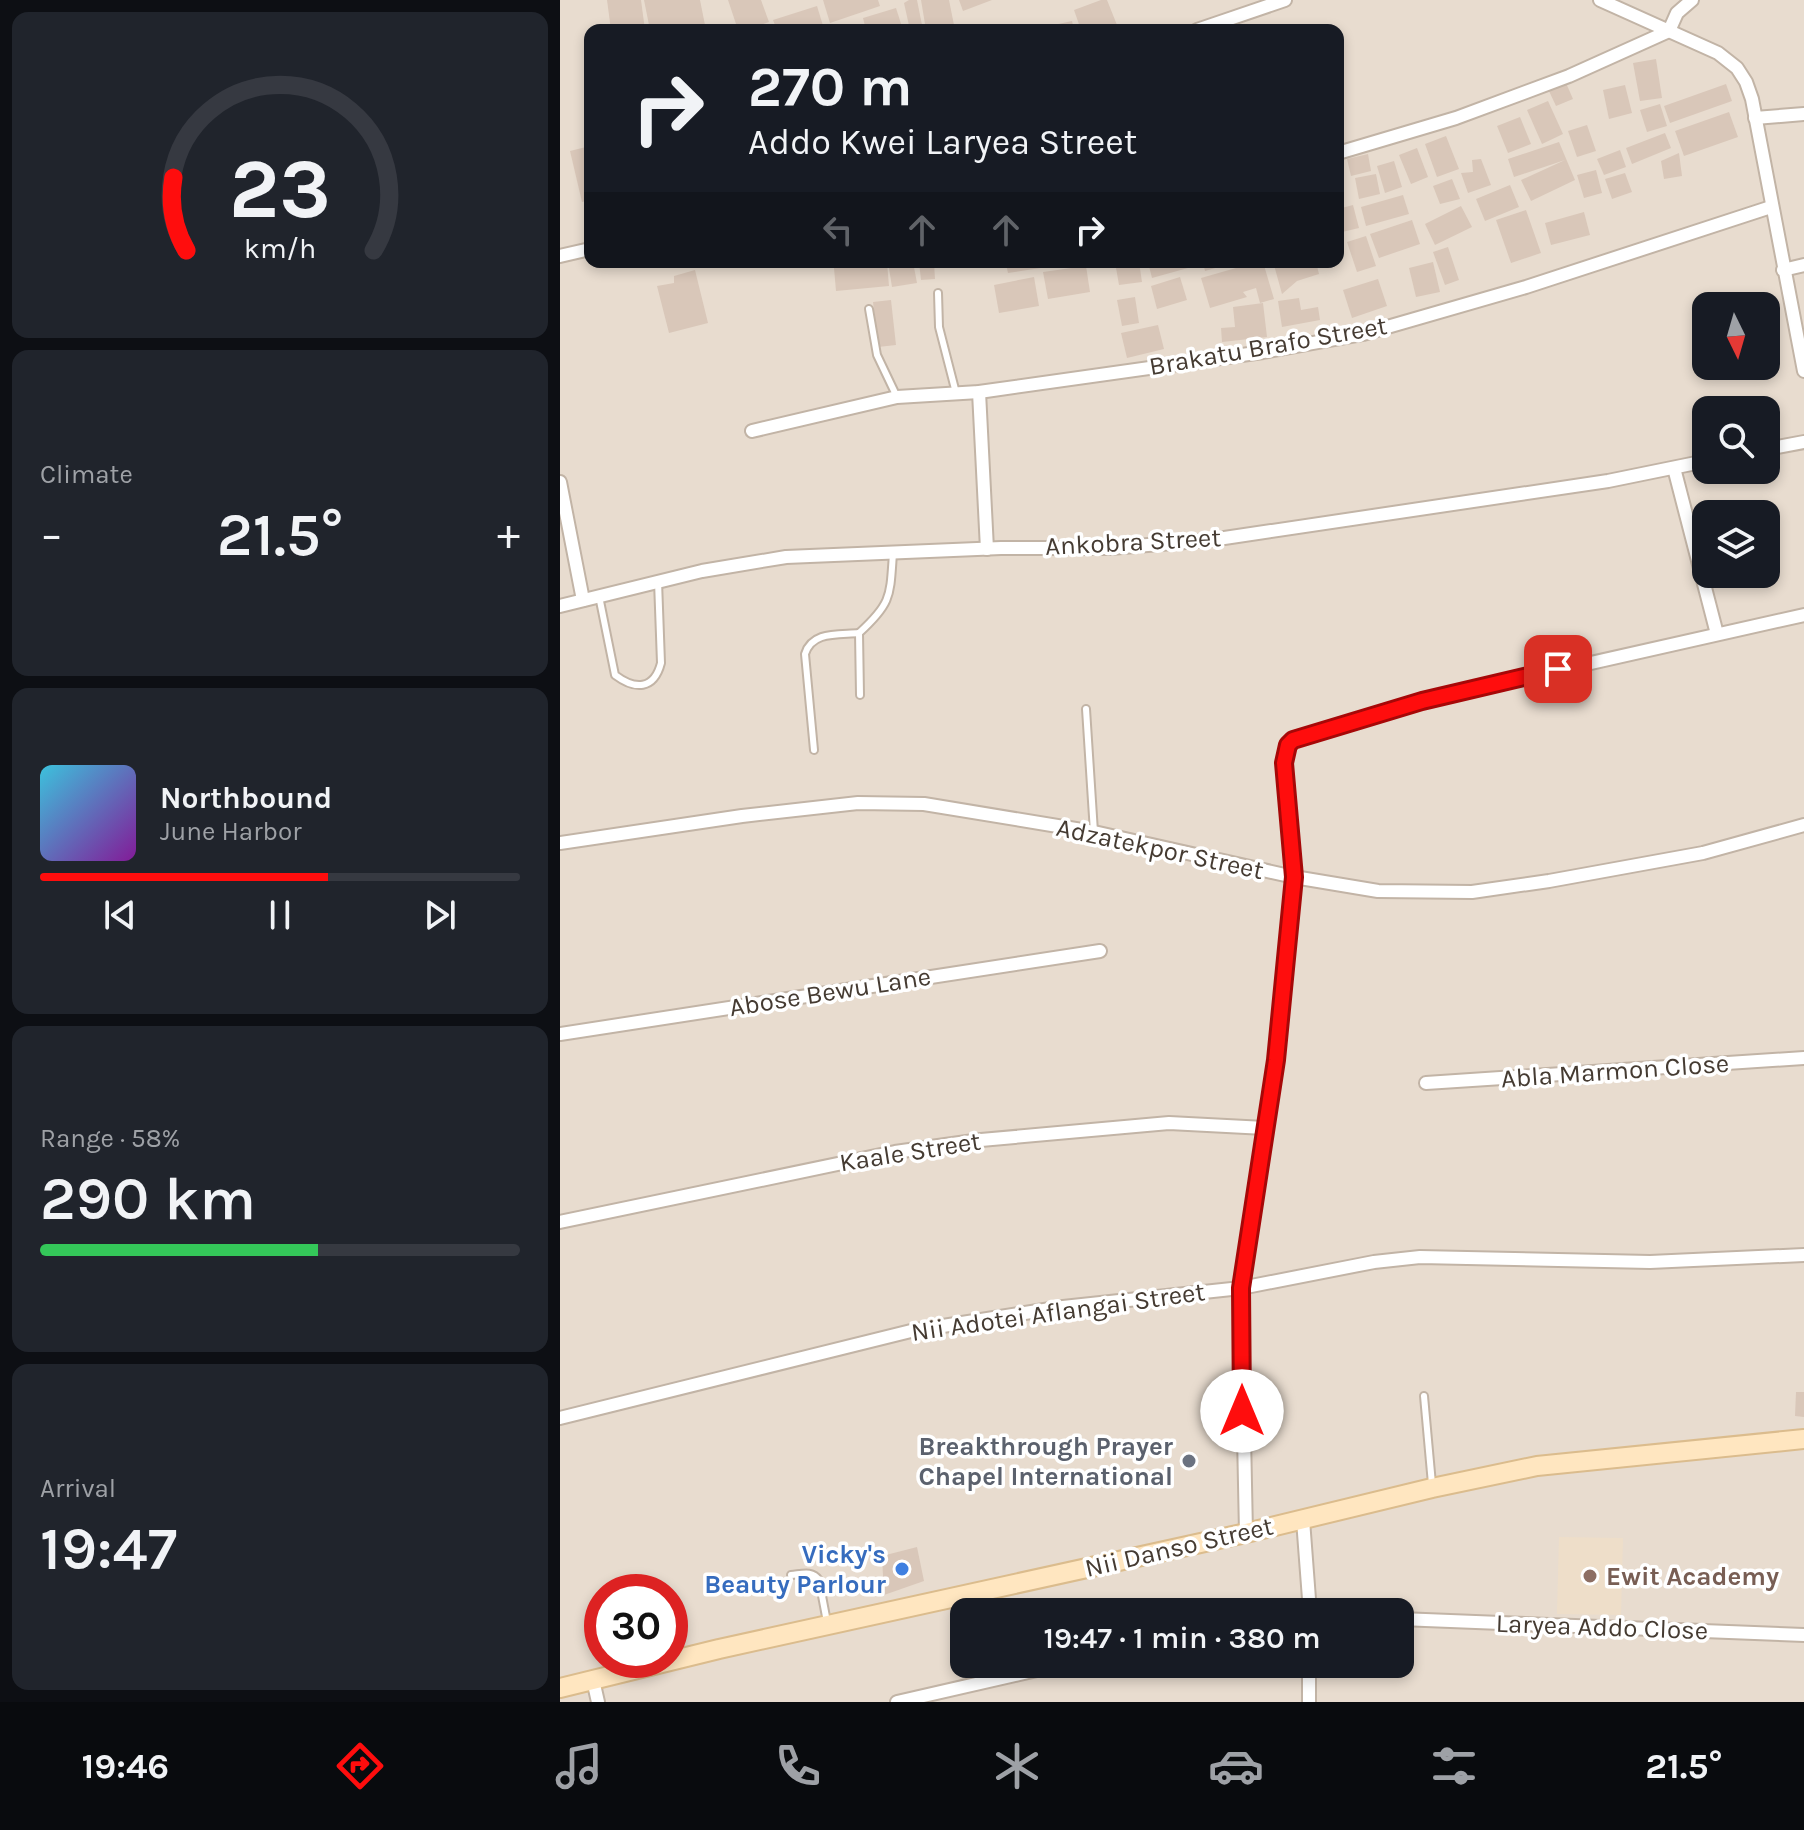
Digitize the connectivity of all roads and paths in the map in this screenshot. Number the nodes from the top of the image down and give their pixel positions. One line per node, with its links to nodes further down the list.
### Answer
1 (1285, 0): 4 (street)
2 (1600, 0): 5 (street)
3 (1692, 0): 5 (street)
4 (1215, 24)
5 (1669, 31): 7 (street); 8 (street)
6 (1804, 114): 7 (street)
7 (1755, 118): 9 (street)
8 (1344, 151)
9 (1771, 207): 13 (street); 17 (street, Brakatu Brafo Street)
10 (584, 250): 11 (street)
11 (560, 256)
12 (1804, 265): 13 (street)
13 (1783, 270): 16 (street)
14 (938, 293): 18 (lane)
15 (869, 309): 19 (lane)
16 (1804, 371)
17 (979, 392): 18 (street, Brakatu Brafo Street); 26 (street)
18 (956, 393): 19 (street, Brakatu Brafo Street)
19 (897, 397): 20 (street, Brakatu Brafo Street)
20 (752, 431)
21 (1804, 442): 22 (street)
22 (1780, 446)
23 (1692, 464): 24 (street, Ankobra Street)
24 (1674, 468): 26 (street, Ankobra Street); 34 (street)
25 (560, 482): 30 (street)
26 (987, 549): 27 (street, Ankobra Street)
27 (893, 553): 28 (street, Ankobra Street); 33 (lane)
28 (658, 581): 29 (street, Ankobra Street); 29 (lane)
29 (599, 596): 30 (street, Ankobra Street)
30 (583, 600): 31 (street, Ankobra Street)
31 (560, 606)
32 (1804, 615): 34 (street)
33 (859, 633): 35 (lane); 37 (lane)
34 (1717, 634): 41 (street)
35 (860, 695)
36 (1086, 709): 39 (lane)
37 (814, 750)
38 (1804, 825): 41 (street, Adzatekpor Street)
39 (1094, 832): 40 (street, Adzatekpor Street); 41 (street, Adzatekpor Street)
40 (560, 843)
41 (1294, 877): 46 (street)
42 (1100, 951): 43 (street, Abose Bewu Lane)
43 (560, 1034)
44 (1804, 1058): 45 (street, Abla Marmon Close)
45 (1426, 1083)
46 (1265, 1128): 47 (street, Kaale Street); 49 (street)
47 (560, 1222)
48 (1804, 1255): 49 (street, Nii Adotei Aflangai Street)
49 (1241, 1288): 51 (street, Nii Adotei Aflangai Street); 55 (street)
50 (1424, 1396): 53 (lane)
51 (560, 1418)
52 (1804, 1439): 53 (street, Nii Danso Street)
53 (1432, 1488): 54 (street, Nii Danso Street)
54 (1303, 1520): 55 (street, Nii Danso Street); 57 (street)
55 (1246, 1533): 59 (street, Nii Danso Street)
56 (791, 1575): 59 (lane)
57 (1309, 1598)
58 (1414, 1620): 60 (street, Laryea Addo Close)
59 (828, 1625): 63 (street, Nii Danso Street)
60 (1804, 1635)
61 (1002, 1678): 66 (street)
62 (1309, 1678): 67 (street)
63 (593, 1680): 64 (street, Nii Danso Street); 65 (street)
64 (560, 1688)
65 (598, 1702)
66 (897, 1702)
67 (1309, 1702)

